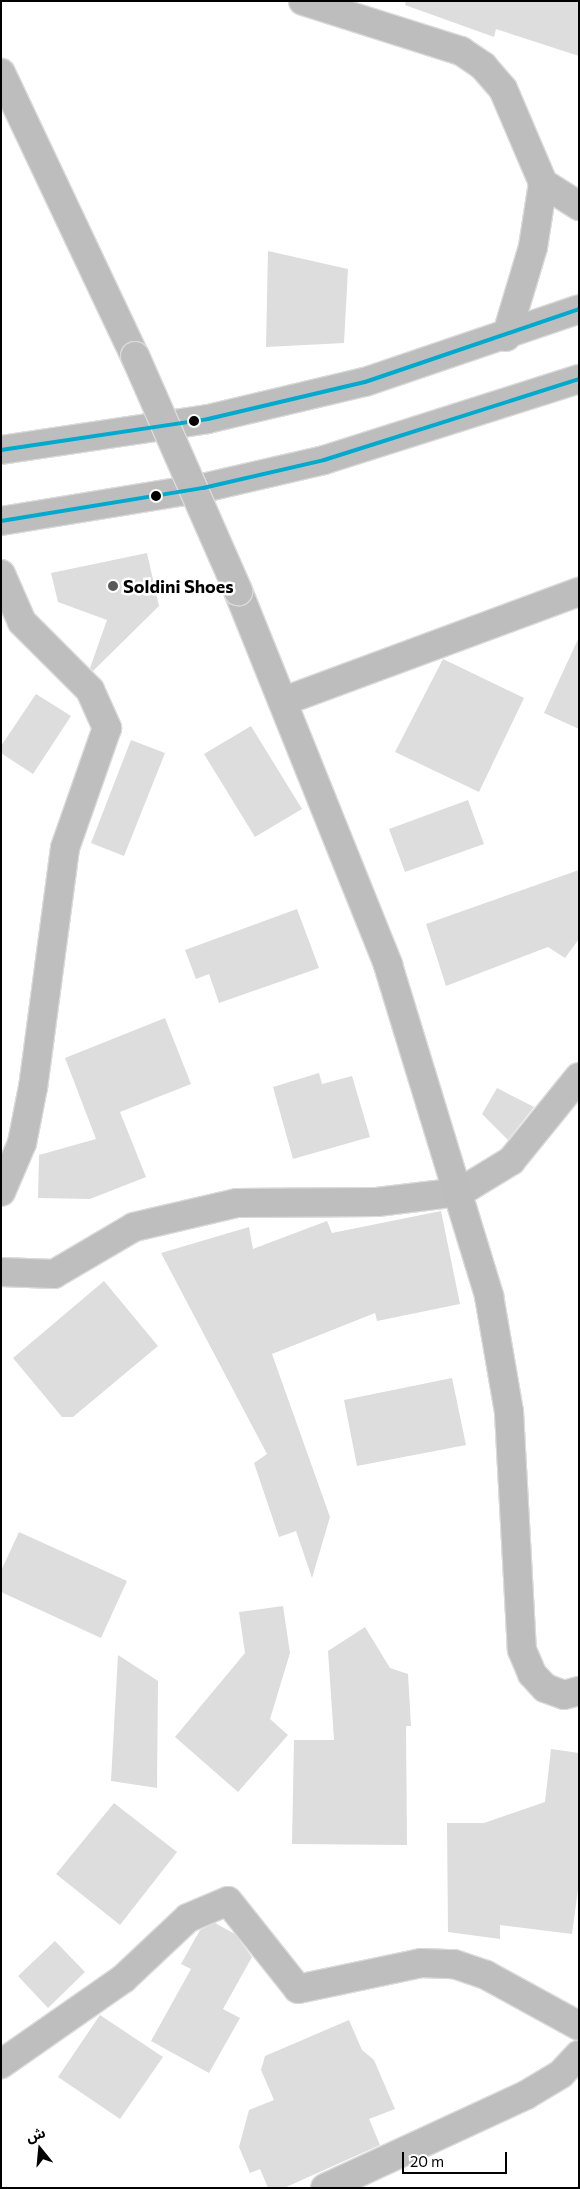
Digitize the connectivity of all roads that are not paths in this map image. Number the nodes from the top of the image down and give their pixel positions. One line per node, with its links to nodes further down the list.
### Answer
1 (303, 1): 3 (main road)
2 (1, 73): 12 (main road, bridge)
3 (543, 183): 4 (main road); 6 (main road)
4 (579, 206)
5 (579, 309): 6 (main road)
6 (506, 337): 8 (main road)
7 (579, 379): 9 (main road)
8 (1, 450)
9 (1, 521)
10 (1, 574): 14 (street)
11 (579, 592): 12 (main road)
12 (284, 701): 15 (main road)
13 (579, 1077): 15 (street)
14 (1, 1192)
15 (460, 1192): 16 (street); 17 (main road)
16 (1, 1272)
17 (579, 1691)
18 (579, 2026): 20 (street)
19 (579, 2055): 21 (street)
20 (1, 2064)
21 (325, 2188)

